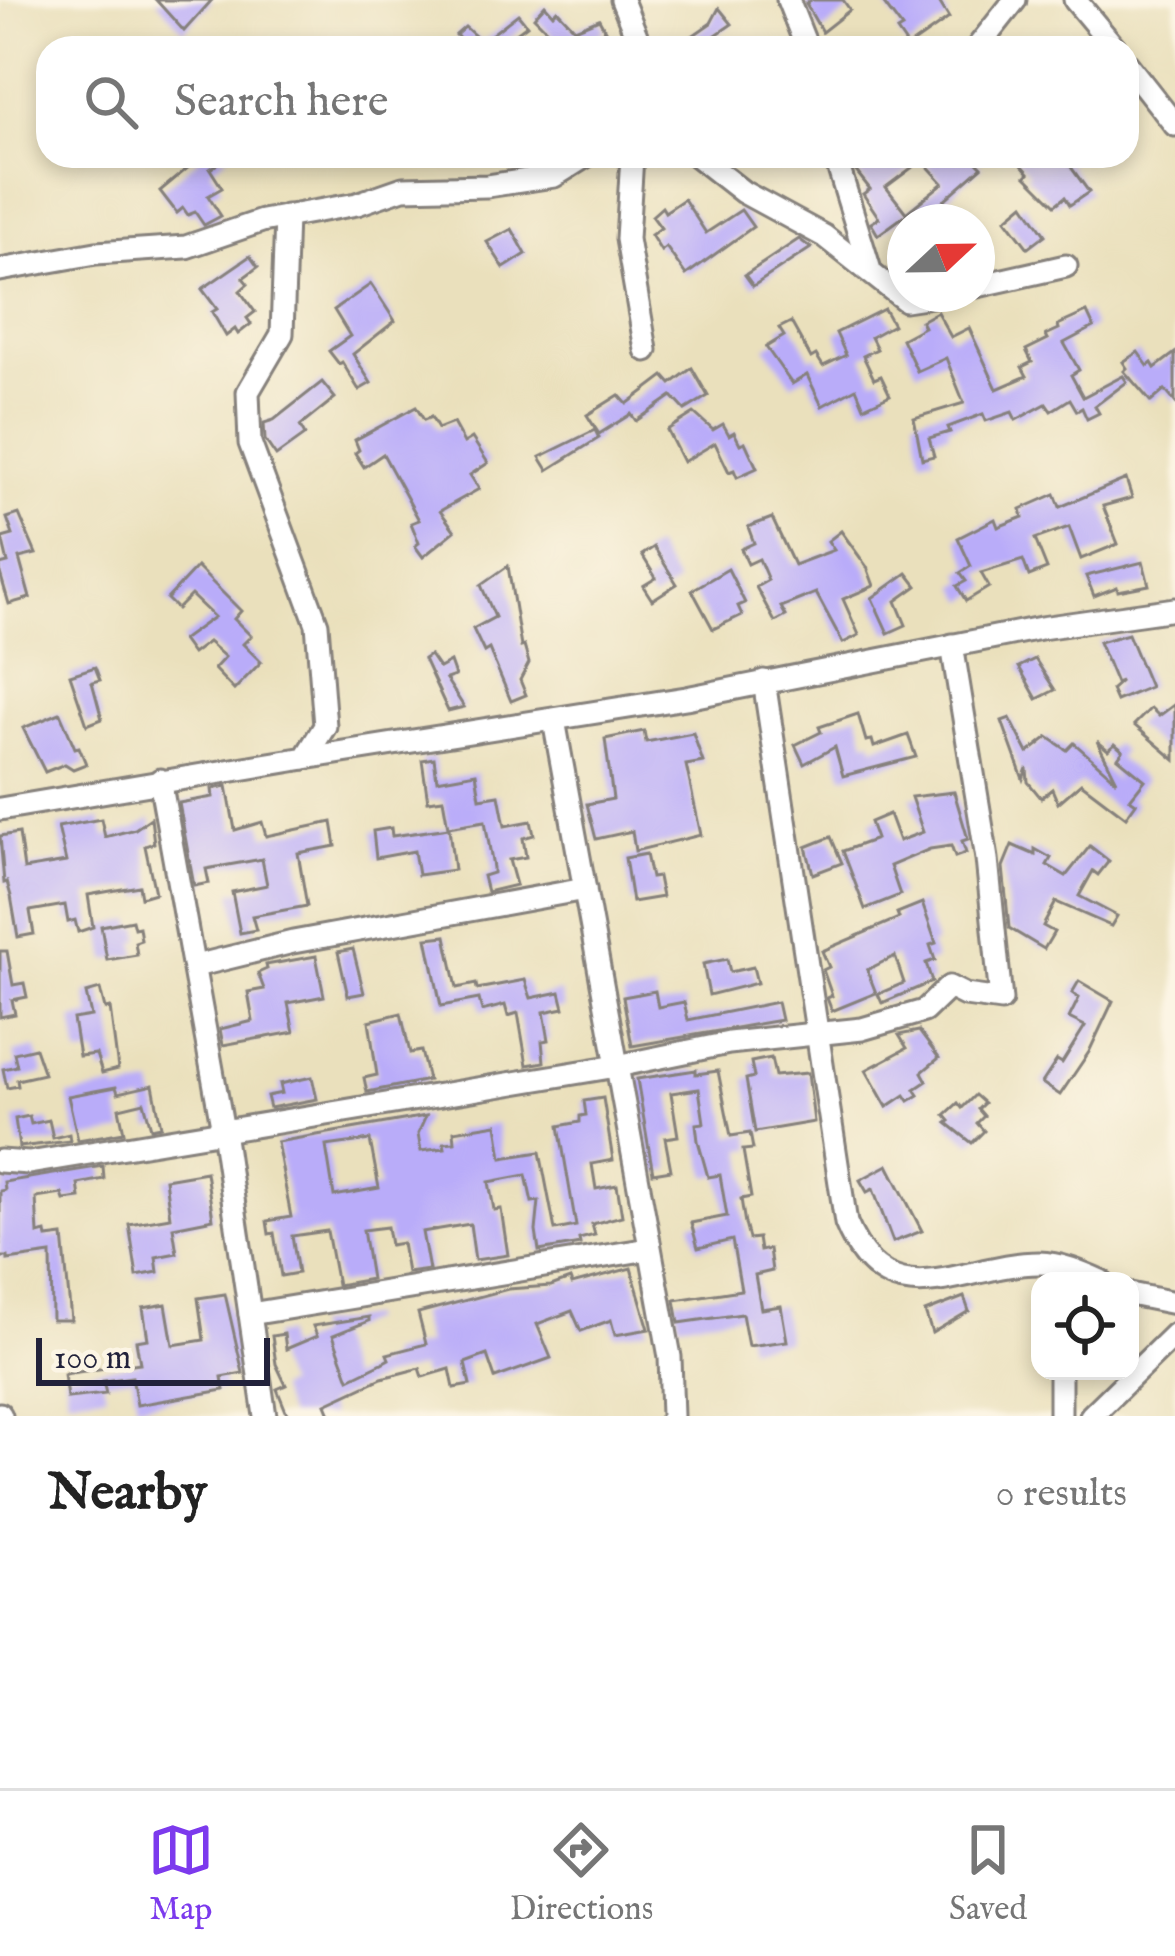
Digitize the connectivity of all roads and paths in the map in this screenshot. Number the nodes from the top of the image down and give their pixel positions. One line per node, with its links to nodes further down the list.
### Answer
1 (622, 0): 5 (street)
2 (788, 0): 6 (street)
3 (1015, 0): 7 (street)
4 (1075, 0): 8 (street)
5 (636, 36)
6 (802, 36)
7 (986, 36)
8 (1105, 36)
9 (1139, 79): 10 (street)
10 (1175, 125)
11 (567, 168): 15 (street)
12 (631, 168): 21 (street)
13 (712, 168): 18 (street)
14 (840, 168): 18 (street)
15 (286, 216): 17 (street); 26 (street)
16 (1066, 266): 19 (street)
17 (0, 270)
18 (870, 271): 20 (street)
19 (995, 282)
20 (887, 285)
21 (646, 350)
22 (1175, 609): 23 (street)
23 (952, 645): 24 (street); 31 (street)
24 (764, 681): 25 (street); 31 (street)
25 (554, 720): 26 (street); 29 (street)
26 (305, 758): 27 (street)
27 (160, 780): 28 (street); 30 (street)
28 (0, 808)
29 (584, 889): 30 (street); 32 (street)
30 (195, 966): 33 (street)
31 (820, 1031): 32 (street); 36 (street)
32 (616, 1066): 33 (street); 35 (street)
33 (223, 1131): 34 (street); 39 (street)
34 (0, 1161)
35 (649, 1249): 39 (street); 43 (street)
36 (1071, 1272)
37 (1139, 1296): 38 (street)
38 (1175, 1303)
39 (250, 1314): 42 (street)
40 (1172, 1342): 45 (street)
41 (1060, 1380): 44 (street)
42 (266, 1416)
43 (672, 1416)
44 (1060, 1416)
45 (1091, 1416)

